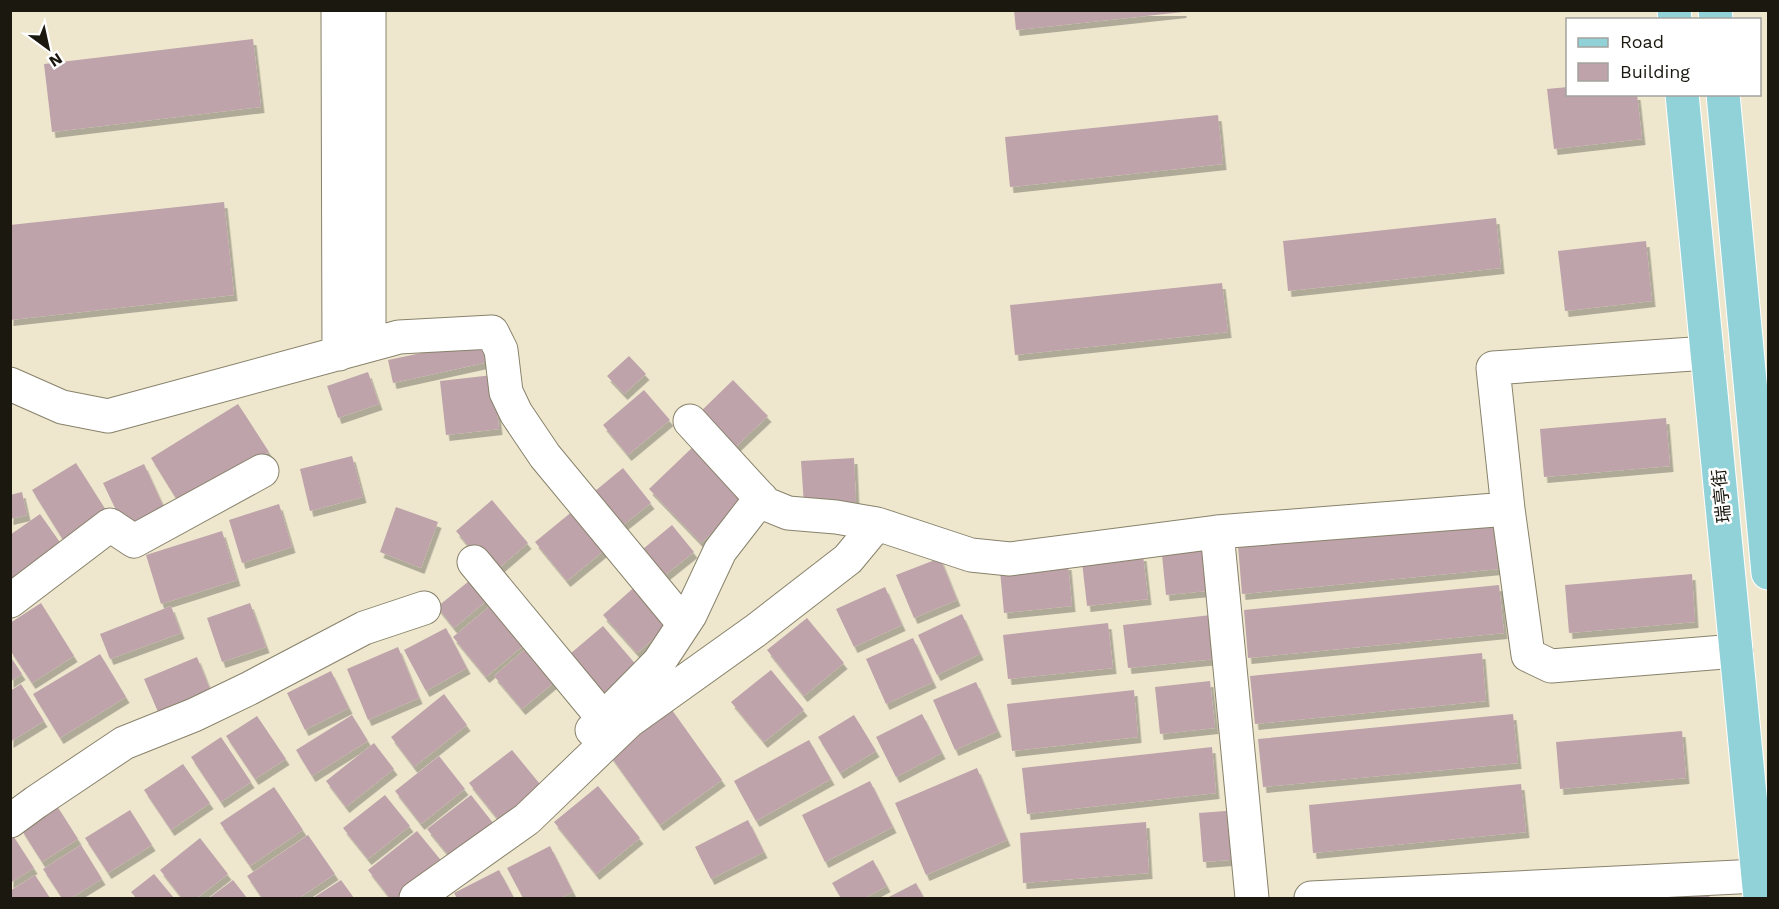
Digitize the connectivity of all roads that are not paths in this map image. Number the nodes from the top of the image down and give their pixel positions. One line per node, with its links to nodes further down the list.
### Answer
1 (338, 10): 7 (street)
2 (369, 10): 5 (street)
3 (1682, 96): 6 (main road, 瑞亭街)
4 (1723, 96): 16 (main road)
5 (369, 345): 7 (street); 19 (street)
6 (1707, 353): 12 (street); 20 (main road, 瑞亭街)
7 (339, 354): 8 (street)
8 (10, 384)
9 (690, 421): 11 (street)
10 (262, 471): 17 (street)
11 (762, 498): 13 (street); 19 (street)
12 (1508, 509): 14 (street); 20 (street)
13 (877, 524): 14 (street); 22 (street)
14 (1217, 532): 27 (street)
15 (474, 562): 21 (street)
16 (1768, 573)
17 (10, 601)
18 (424, 608): 23 (street)
19 (684, 624): 21 (street)
20 (1736, 651): 24 (main road, 瑞亭街)
21 (603, 718): 22 (street)
22 (558, 789): 26 (street)
23 (10, 821)
24 (1759, 887): 25 (street)
25 (1596, 891): 28 (street)
26 (416, 898)
27 (1252, 898)
28 (1311, 898)

